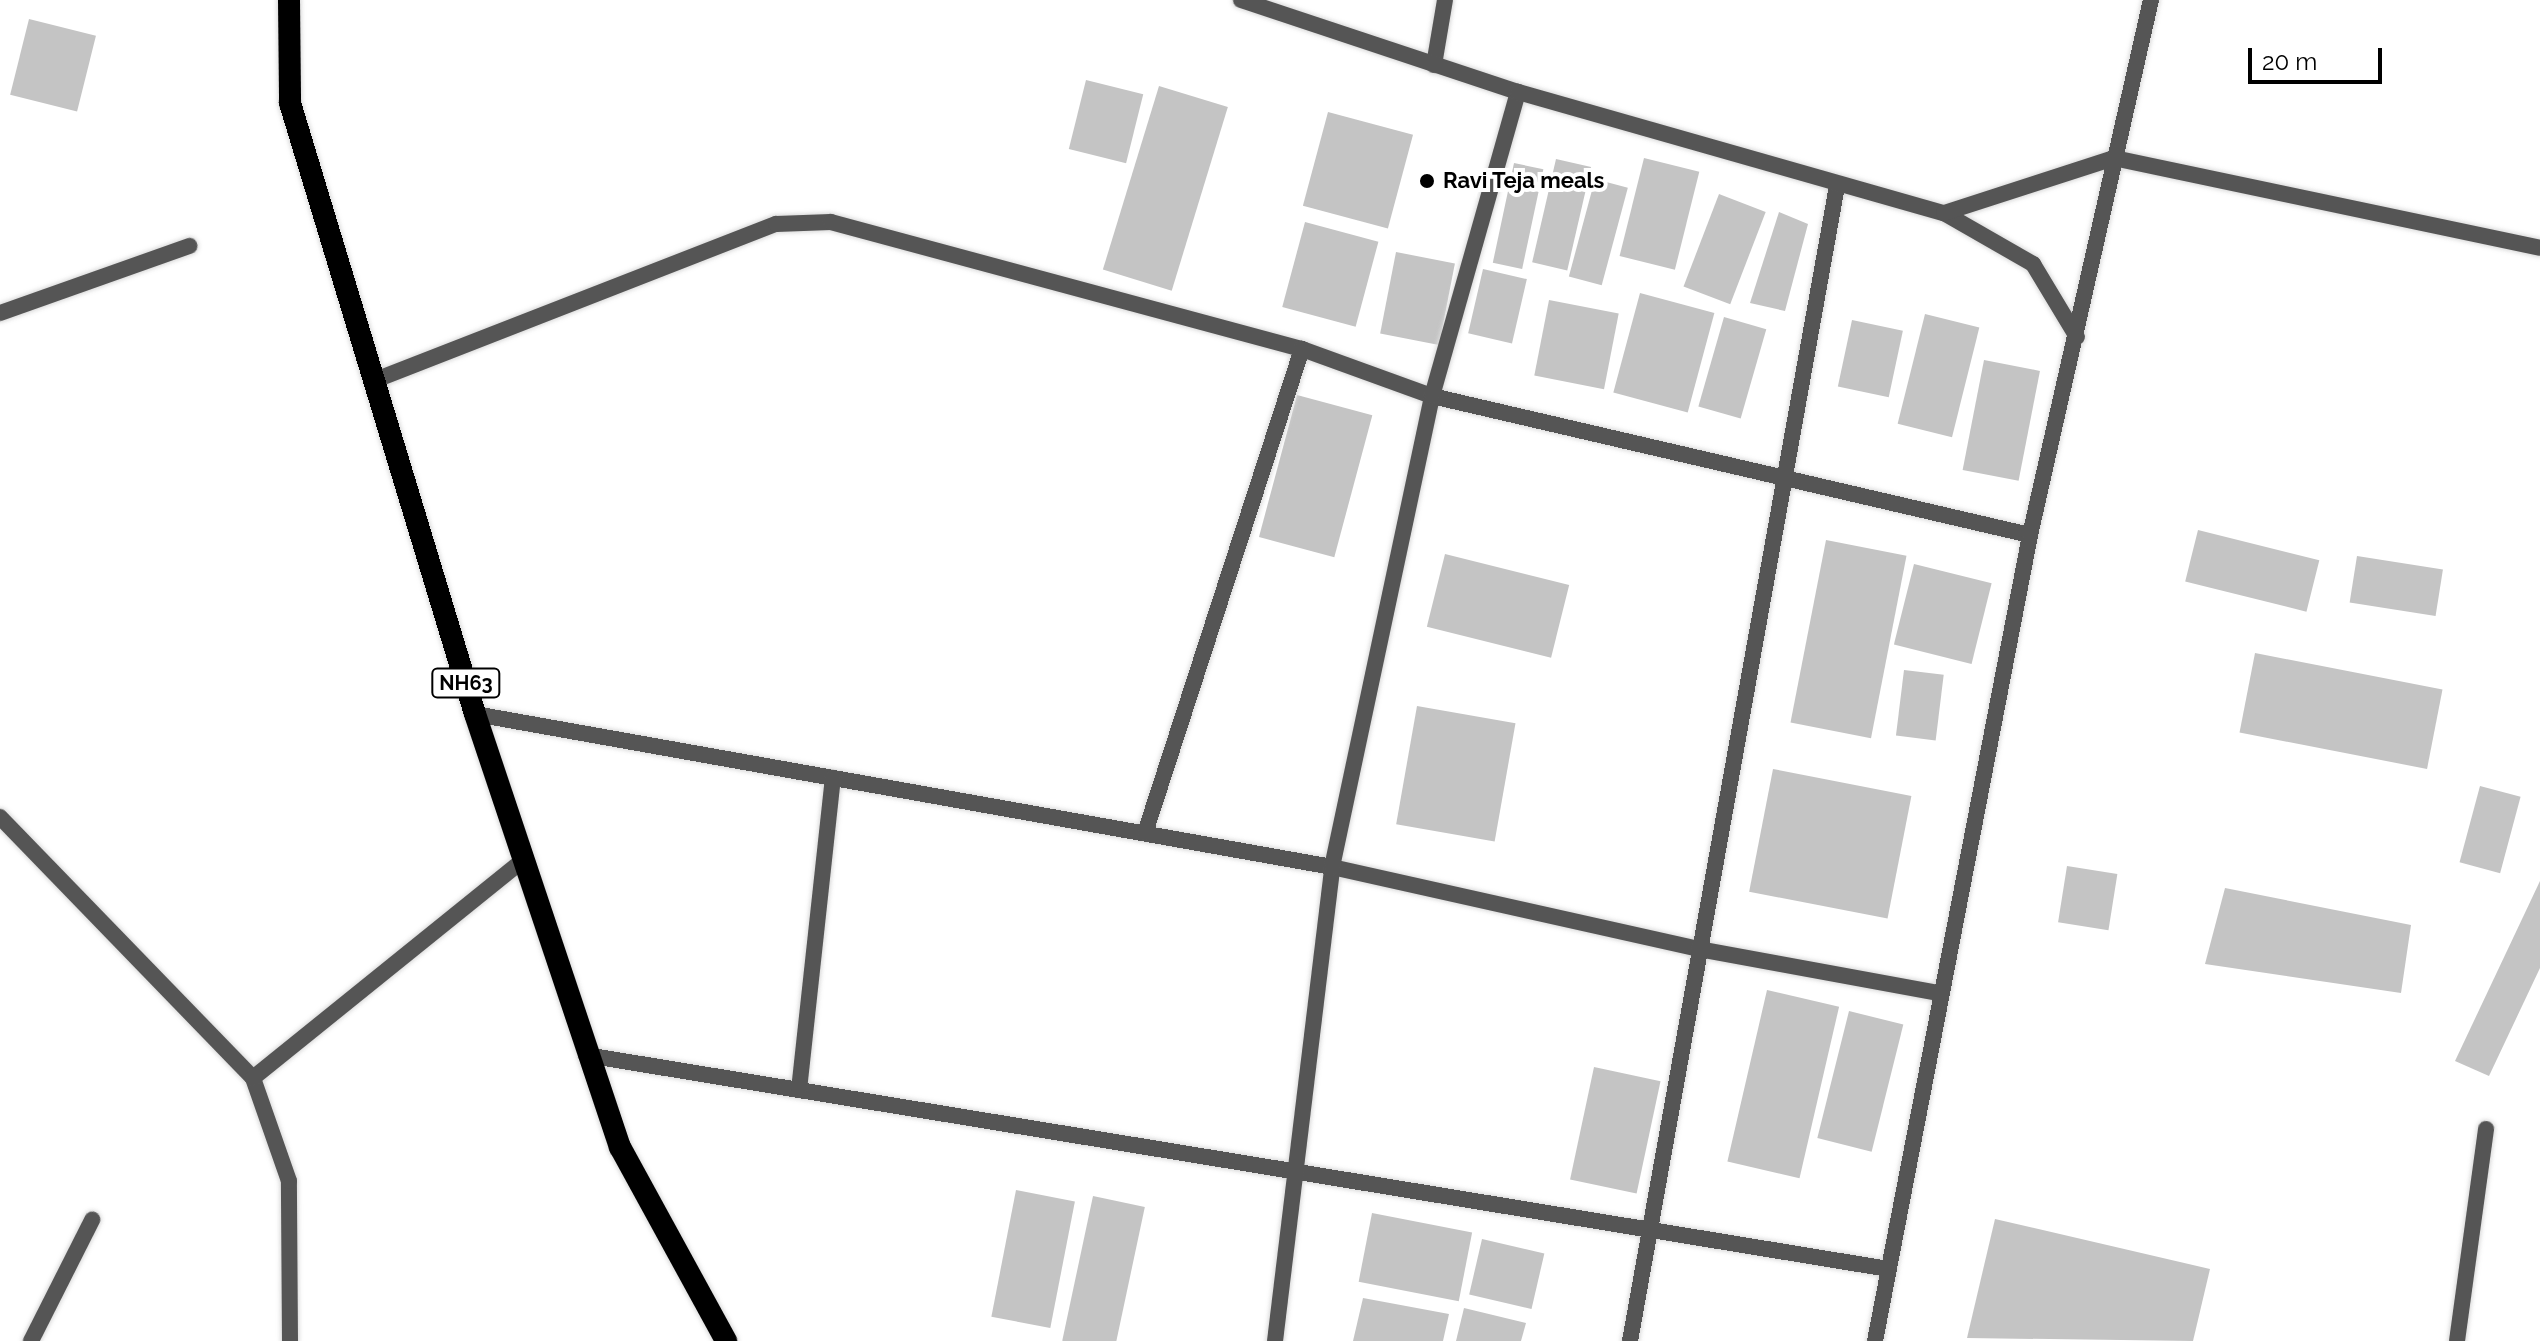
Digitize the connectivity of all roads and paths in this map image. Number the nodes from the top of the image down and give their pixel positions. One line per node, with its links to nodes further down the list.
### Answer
1 (289, 0): 15 (highway, NH63)
2 (1241, 0): 5 (street)
3 (1445, 0): 5 (street)
4 (2151, 0): 7 (street)
5 (1434, 65): 6 (street)
6 (1518, 92): 8 (street); 16 (street)
7 (2114, 158): 9 (street); 11 (street); 13 (street)
8 (1837, 186): 9 (street); 17 (street)
9 (1944, 213): 13 (street)
10 (189, 246): 12 (street)
11 (2540, 248)
12 (0, 313)
13 (2077, 337): 18 (street)
14 (1302, 349): 15 (street); 16 (street); 22 (street)
15 (378, 379): 19 (highway, NH63)
16 (1432, 396): 17 (street); 24 (street)
17 (1781, 481): 18 (street); 25 (street)
18 (2030, 535): 26 (street)
19 (475, 714): 20 (street); 23 (highway, NH63)
20 (833, 778): 22 (street); 29 (street)
21 (0, 817): 28 (street)
22 (1145, 833): 24 (street)
23 (524, 859): 27 (highway, NH63); 28 (street)
24 (1332, 867): 25 (street); 31 (street)
25 (1699, 949): 26 (street); 33 (street)
26 (1938, 993): 34 (street)
27 (586, 1055): 29 (street); 37 (highway, NH63)
28 (253, 1078): 36 (street)
29 (799, 1090): 31 (street)
30 (2486, 1129): 41 (street)
31 (1298, 1174): 33 (street); 38 (street)
32 (92, 1220): 35 (street)
33 (1649, 1231): 34 (street); 39 (street)
34 (1888, 1269): 40 (street)
35 (31, 1341)
36 (290, 1341)
37 (726, 1341)
38 (1275, 1341)
39 (1630, 1341)
40 (1875, 1341)
41 (2457, 1341)

